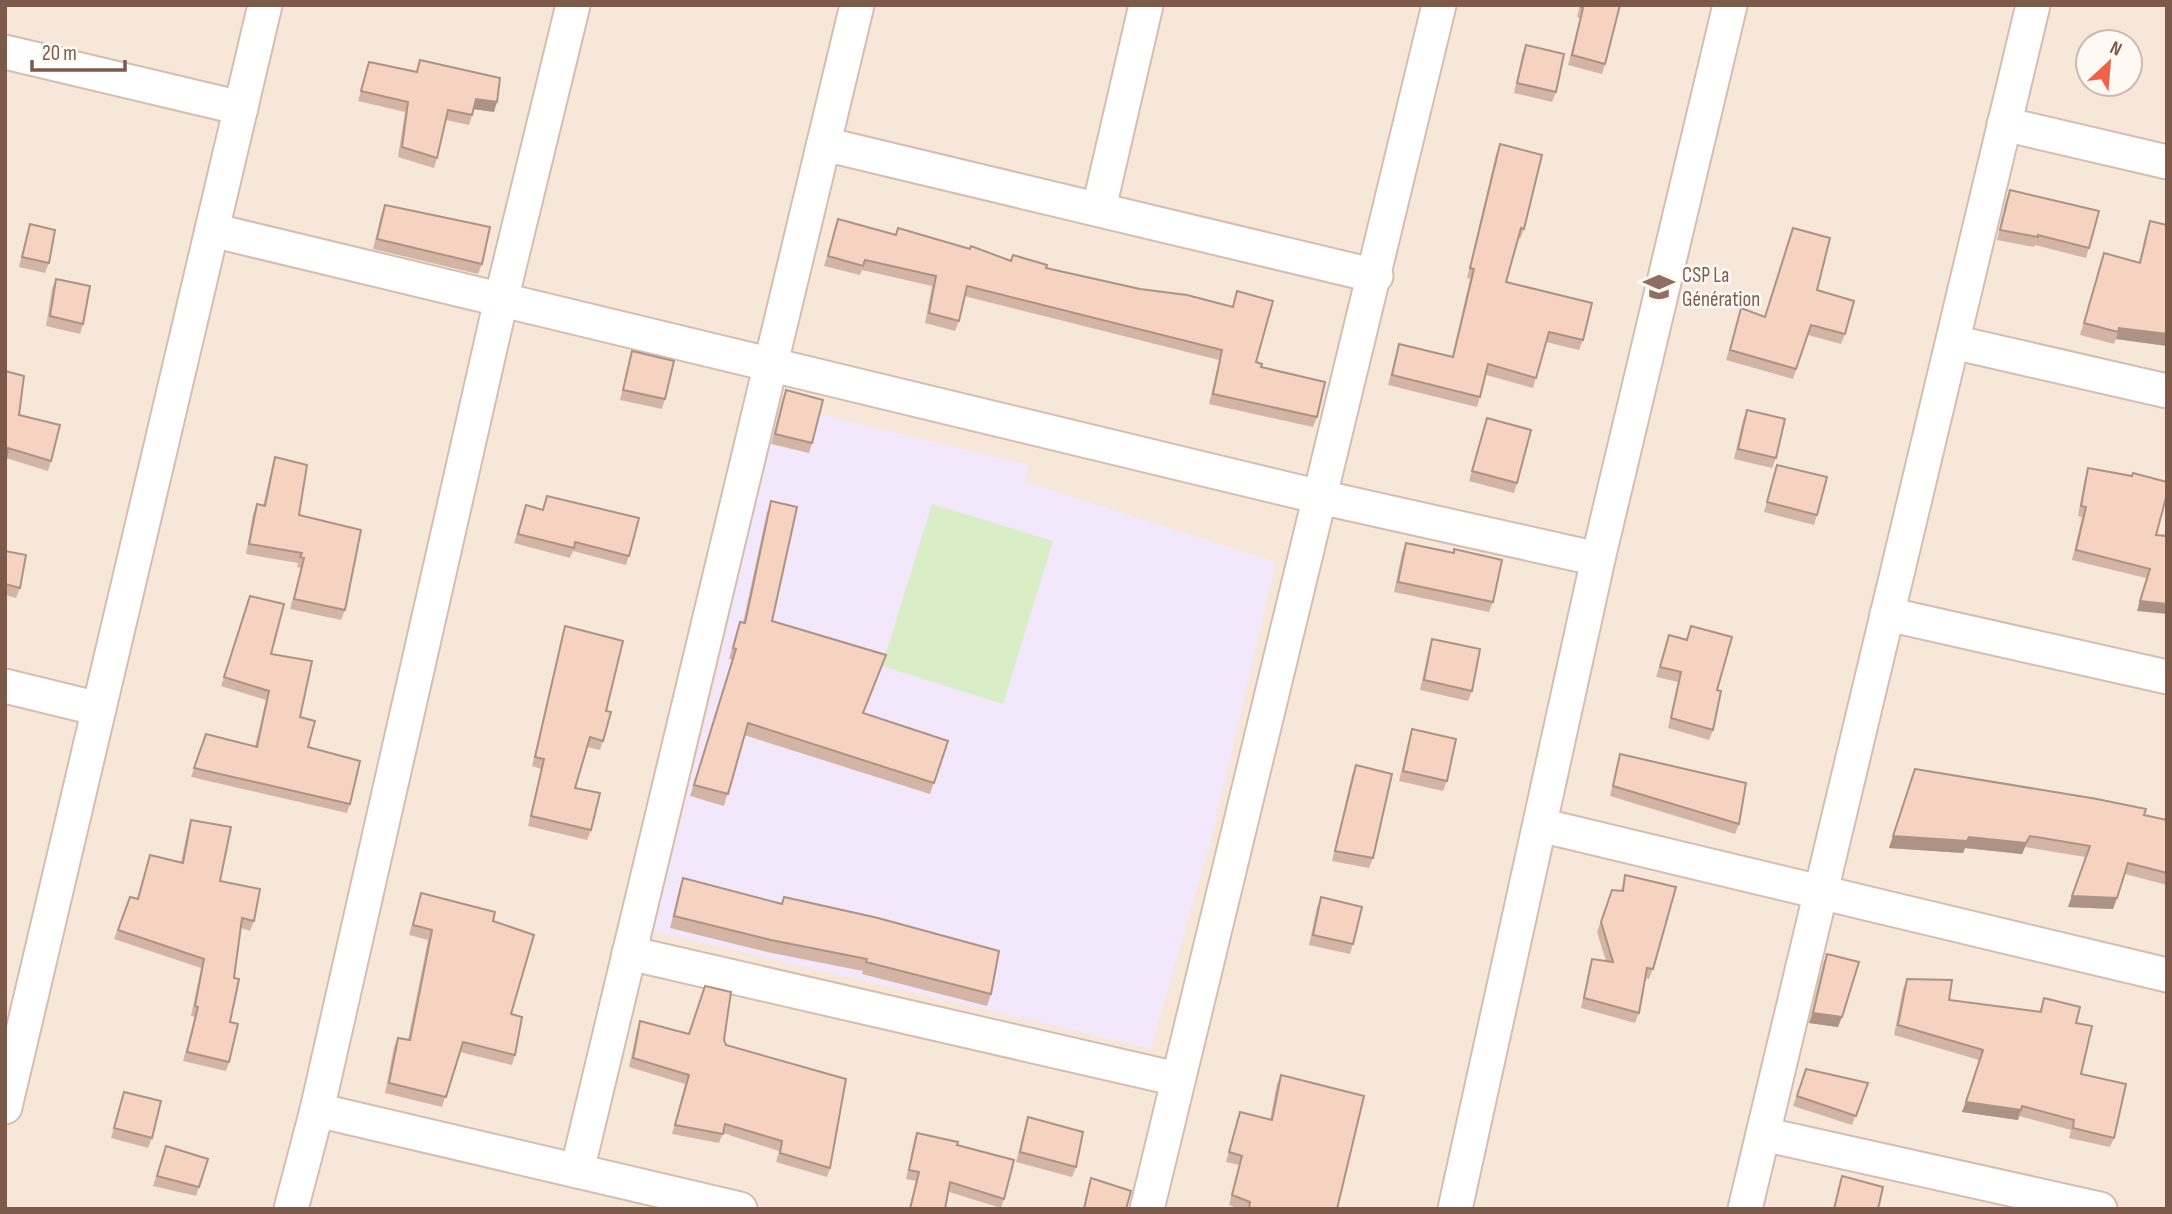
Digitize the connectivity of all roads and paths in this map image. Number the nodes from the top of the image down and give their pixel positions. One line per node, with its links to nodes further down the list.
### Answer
1 (265, 5): 9 (street)
2 (573, 5): 16 (street)
3 (857, 5): 11 (street)
4 (1146, 5): 13 (street)
5 (1439, 5): 15 (street)
6 (1730, 5): 21 (street)
7 (2033, 5): 10 (street)
8 (5, 52): 9 (street)
9 (241, 108): 14 (street)
10 (2004, 124): 12 (street); 17 (street)
11 (824, 144): 13 (street); 18 (street)
12 (2167, 162)
13 (1099, 208): 15 (street)
14 (212, 230): 16 (street); 25 (street)
15 (1376, 275): 20 (street)
16 (500, 300): 18 (street); 33 (street)
17 (1953, 342): 19 (street); 22 (street)
18 (771, 363): 20 (street); 28 (street)
19 (2167, 391)
20 (1320, 497): 21 (street); 31 (street)
21 (1598, 559): 26 (street)
22 (1887, 614): 23 (street); 27 (street)
23 (2167, 677)
24 (5, 686): 25 (street)
25 (99, 709): 30 (street)
26 (1539, 825): 27 (street); 40 (street)
27 (1820, 892): 29 (street); 34 (street)
28 (629, 953): 31 (street); 35 (street)
29 (2167, 975)
30 (19, 991): 32 (street)
31 (1177, 1079): 39 (street)
32 (5, 1107)
33 (317, 1110): 35 (street); 37 (street)
34 (1763, 1134): 36 (street); 41 (street)
35 (577, 1171): 38 (street)
36 (2028, 1201): 42 (street)
37 (291, 1209)
38 (740, 1209)
39 (1147, 1209)
40 (1455, 1209)
41 (1745, 1209)
42 (2100, 1209)

